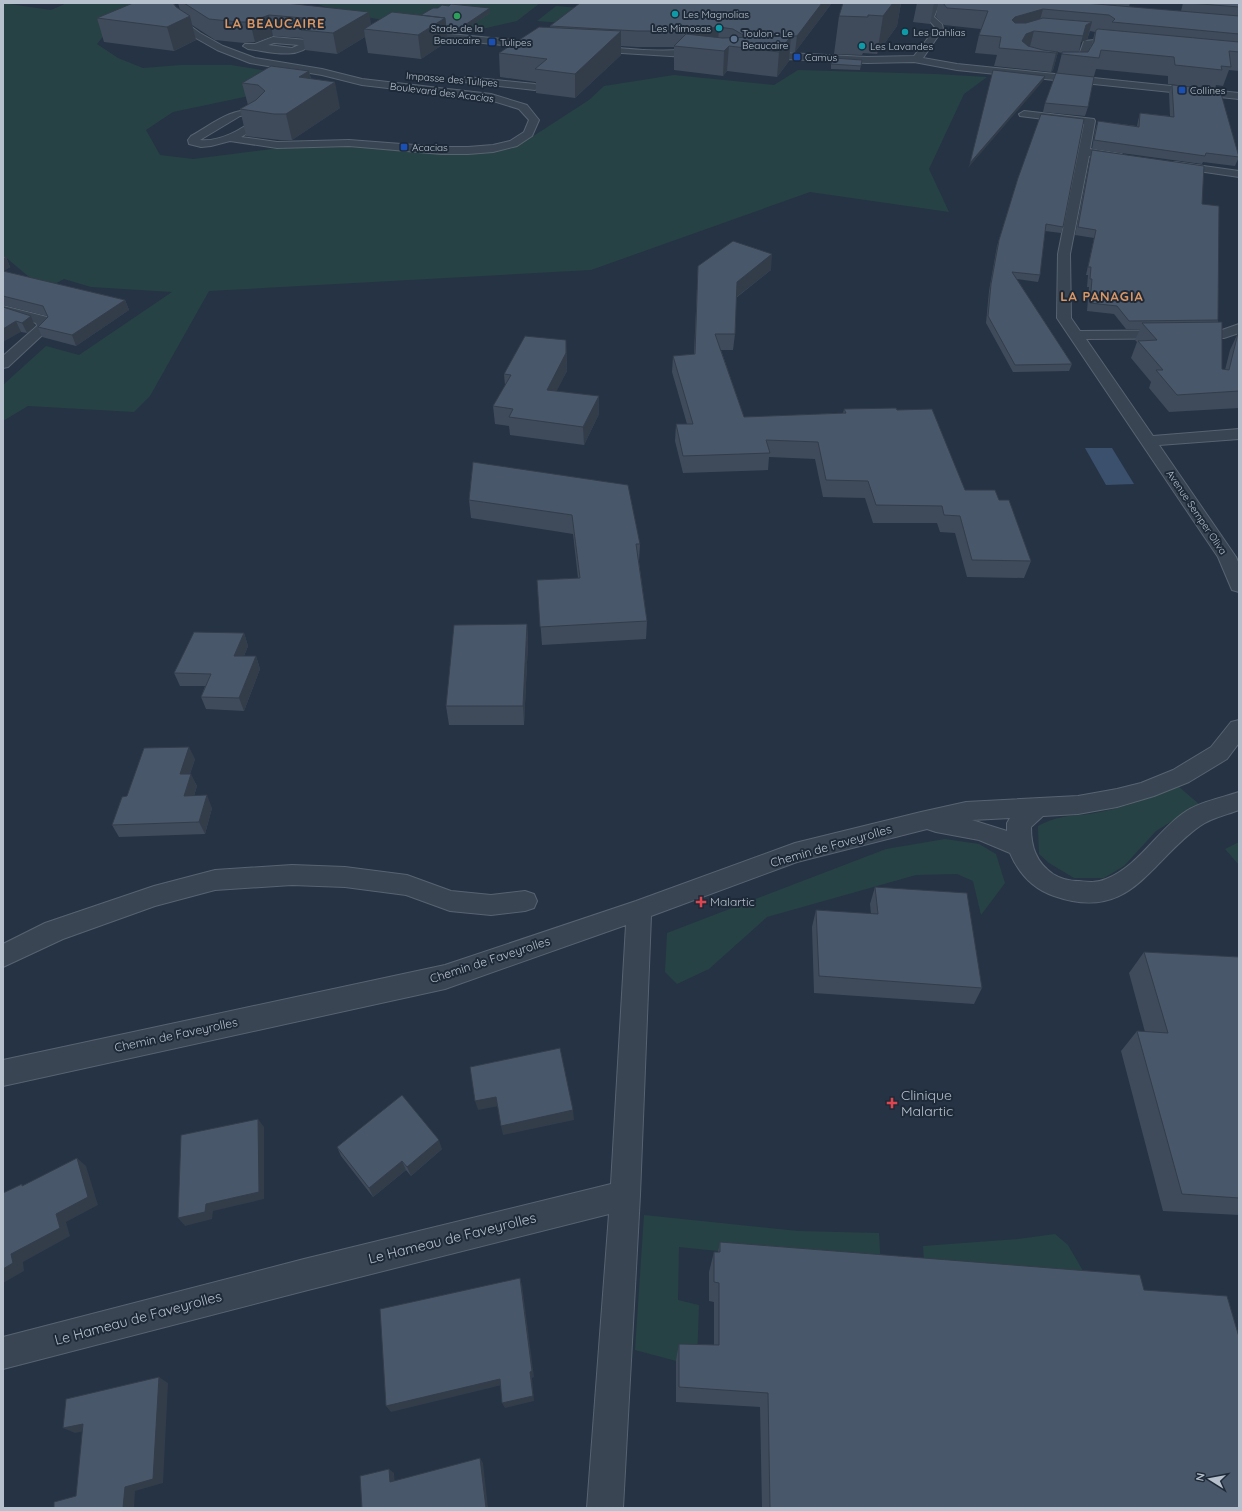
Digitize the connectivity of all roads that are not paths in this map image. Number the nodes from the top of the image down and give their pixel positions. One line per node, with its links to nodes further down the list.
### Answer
1 (168, 3): 5 (street, Boulevard des Acacias)
2 (982, 6): 14 (street)
3 (409, 33): 6 (street)
4 (1083, 35): 15 (street)
5 (217, 46): 7 (street); 20 (street, Boulevard des Acacias)
6 (549, 46)
7 (256, 47)
8 (710, 47): 10 (street)
9 (585, 49): 10 (street)
10 (702, 53): 13 (street)
11 (750, 54): 16 (street)
12 (1069, 57): 15 (street)
13 (713, 58)
14 (917, 59): 16 (street); 17 (street)
15 (1082, 59): 18 (street)
16 (902, 62): 17 (street)
17 (927, 65): 23 (street)
18 (1058, 66)
19 (351, 70): 20 (street)
20 (322, 72): 25 (street, Boulevard des Acacias)
21 (457, 79): 22 (street, Impasse des Tulipes)
22 (536, 87)
23 (1239, 96)
24 (1024, 114): 26 (street, Avenue Semper Oliva)
25 (230, 138): 25 (street, Boulevard des Acacias)
26 (1084, 152): 27 (street); 32 (street, Avenue Semper Oliva)
27 (1130, 159)
28 (1162, 163): 29 (street)
29 (1239, 174)
30 (3, 310): 33 (street)
31 (1239, 328): 32 (street)
32 (1076, 335): 35 (street, Avenue Semper Oliva)
33 (3, 364)
34 (1239, 434): 35 (street)
35 (1149, 441): 36 (street, Avenue Semper Oliva)
36 (1239, 586)
37 (1239, 728): 39 (street, Chemin de Faveyrolles)
38 (1239, 801): 41 (street)
39 (1038, 807): 40 (street, Chemin de Faveyrolles); 41 (street)
40 (921, 821): 41 (street, Chemin de Faveyrolles); 43 (street, Chemin de Faveyrolles)
41 (1020, 847)
42 (525, 901): 44 (street)
43 (639, 910): 45 (street, Chemin de Faveyrolles); 46 (street)
44 (3, 956)
45 (3, 1073)
46 (625, 1195): 47 (street, Le Hameau de Faveyrolles); 48 (street)
47 (3, 1353)
48 (605, 1508)

